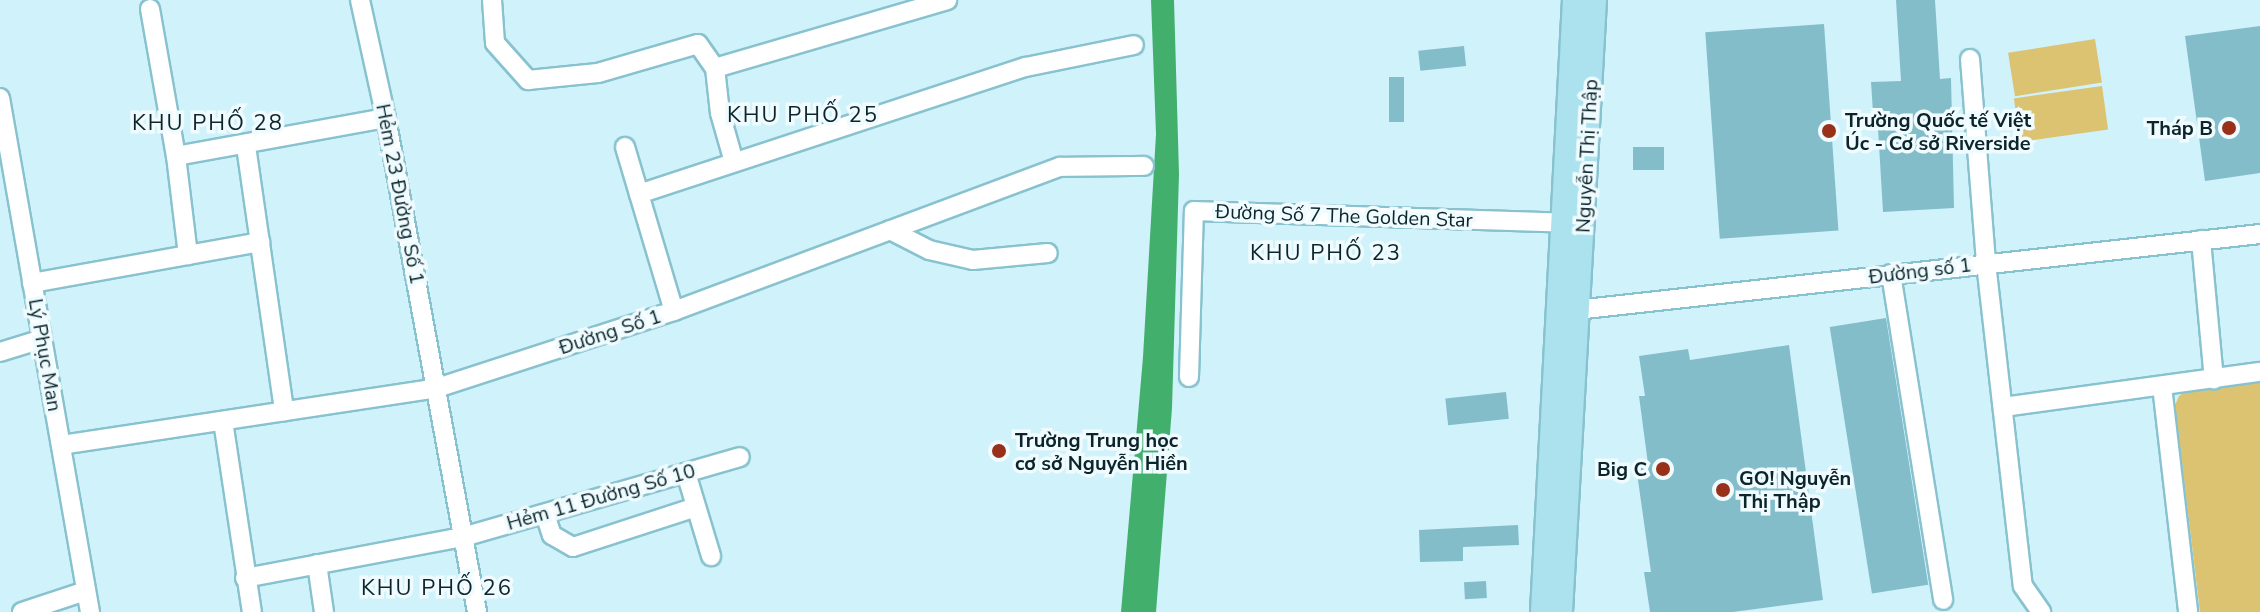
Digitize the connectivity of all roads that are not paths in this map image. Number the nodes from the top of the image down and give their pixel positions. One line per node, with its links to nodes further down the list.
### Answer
1 (360, 0): 11 (street, Hẻm 23 Đường Số 1)
2 (492, 0): 9 (street)
3 (947, 0): 9 (street)
4 (1574, 0): 18 (main road, Nguyễn Thị Thập)
5 (1595, 0): 18 (main road, Nguyễn Thị Thập)
6 (150, 9): 14 (street)
7 (1134, 45): 15 (street)
8 (1970, 59): 25 (street)
9 (715, 68): 15 (street)
10 (0, 98): 27 (street, Lý Phục Man)
11 (386, 118): 12 (street); 36 (street, Hẻm 23 Đường Số 1)
12 (246, 146): 14 (street); 22 (street)
13 (625, 147): 17 (street)
14 (176, 156): 24 (street)
15 (734, 162): 17 (street)
16 (1144, 166): 19 (street, Đường Số 1)
17 (639, 194): 28 (street)
18 (1574, 223): 29 (main road, Nguyễn Thị Thập); 33 (street, Đường Số 7 The Golden Star)
19 (890, 230): 23 (street); 28 (street, Đường Số 1)
20 (2260, 234): 21 (street, Đường số 1)
21 (2201, 240): 25 (street, Đường số 1); 34 (street)
22 (260, 242): 24 (street); 38 (street)
23 (1048, 253)
24 (188, 255): 27 (street)
25 (1986, 263): 26 (street, Đường số 1); 37 (street)
26 (1891, 274): 29 (street, Đường số 1); 50 (street)
27 (32, 283): 30 (street, Lý Phục Man)
28 (674, 311): 36 (street, Đường Số 1)
29 (1569, 312): 56 (main road, Nguyễn Thị Thập); 57 (main road, Nguyễn Thị Thập)
30 (42, 339): 31 (street); 40 (street, Lý Phục Man)
31 (0, 352)
32 (2260, 372): 34 (street)
33 (1189, 377)
34 (2214, 379): 35 (street)
35 (2162, 386): 37 (street); 59 (street)
36 (437, 388): 38 (street, Đường Số 1); 45 (street, Hẻm 23 Đường Số 1)
37 (2003, 407): 58 (street)
38 (284, 411): 39 (street, Đường Số 1)
39 (223, 421): 40 (street, Đường Số 1); 48 (street)
40 (61, 445): 49 (street, Lý Phục Man)
41 (740, 457): 42 (street, Hẻm 11 Đường Số 10)
42 (686, 473): 43 (street); 44 (street, Hẻm 11 Đường Số 10)
43 (696, 507): 44 (street); 46 (street)
44 (545, 514): 45 (street, Hẻm 11 Đường Số 10)
45 (463, 537): 47 (street, Hẻm 11 Đường Số 10); 55 (street, Hẻm 23 Đường Số 1)
46 (711, 556)
47 (317, 564): 48 (street, Hẻm 11 Đường Số 10); 54 (street)
48 (245, 578): 53 (street)
49 (86, 591): 51 (street); 52 (street, Lý Phục Man)
50 (1943, 600)
51 (22, 612)
52 (90, 612)
53 (252, 612)
54 (324, 612)
55 (477, 612)
56 (1542, 612)
57 (1561, 612)
58 (2041, 612)
59 (2188, 612)

